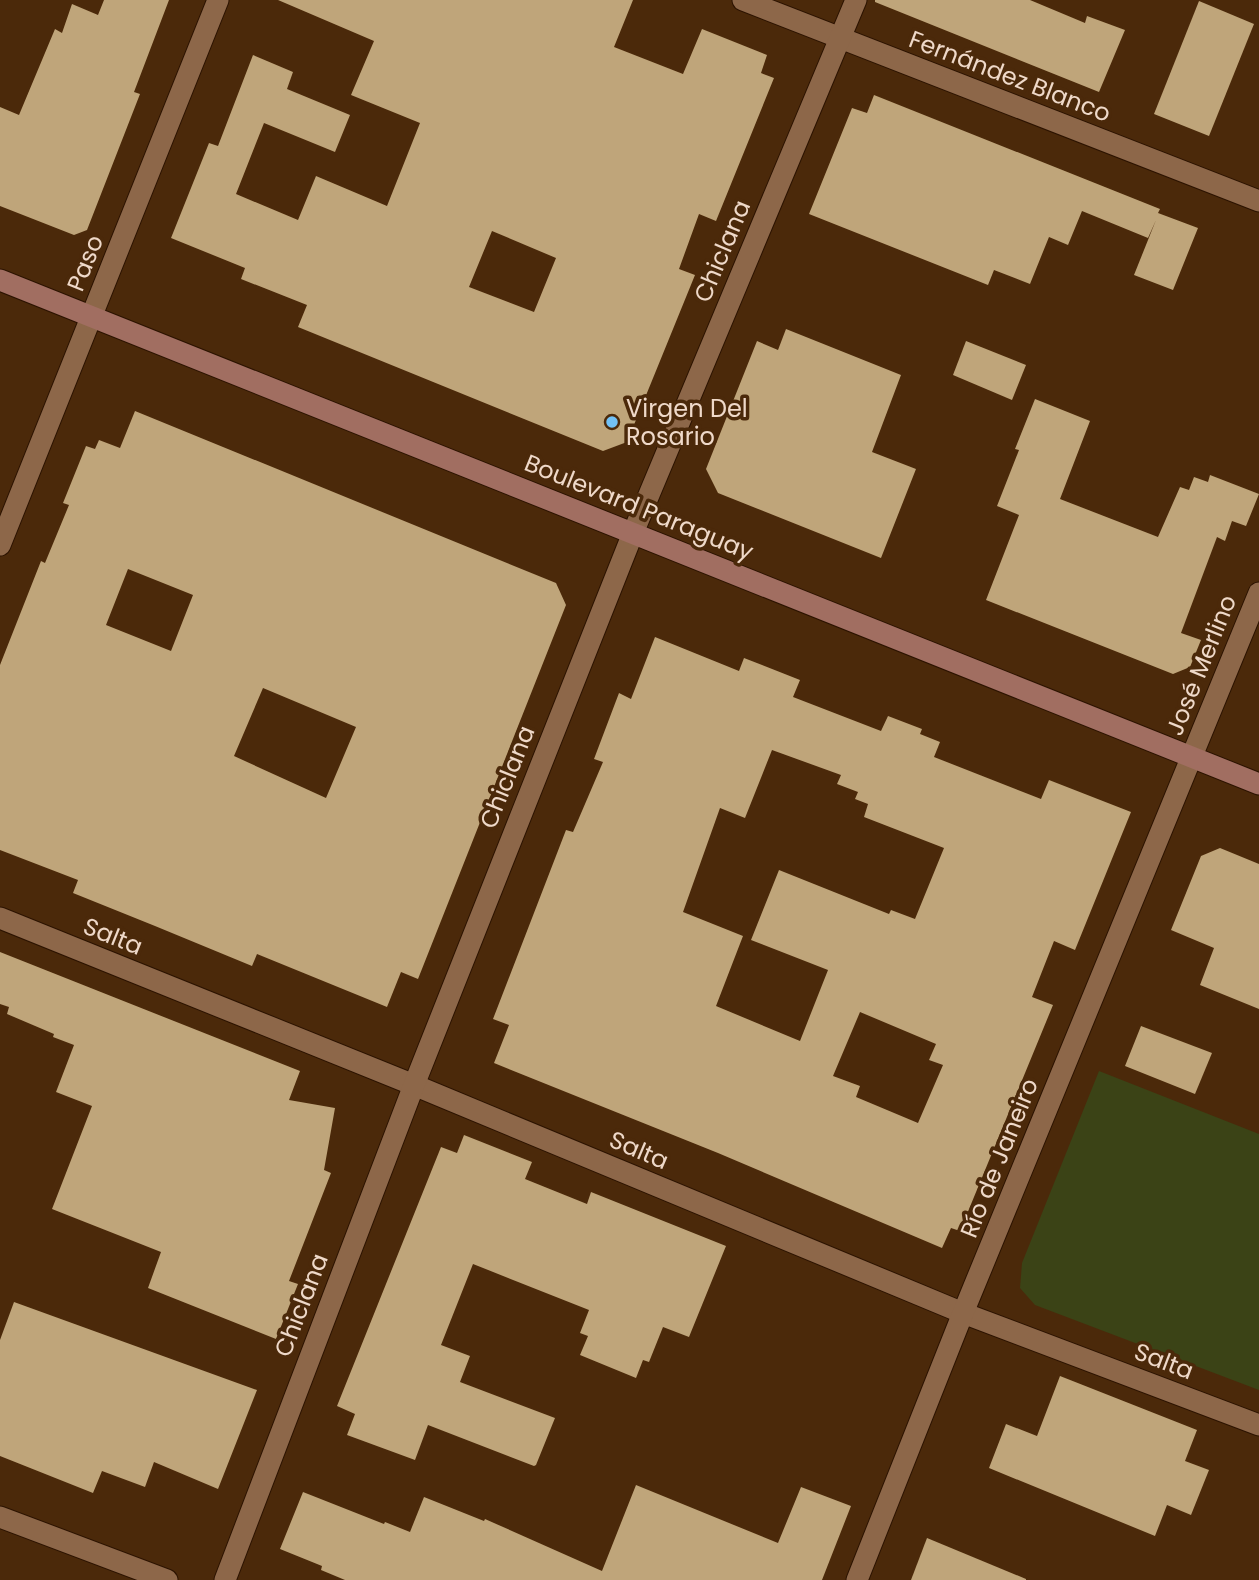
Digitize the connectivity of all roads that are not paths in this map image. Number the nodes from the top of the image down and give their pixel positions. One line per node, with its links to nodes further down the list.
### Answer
1 (218, 0): 7 (street, Paso)
2 (743, 0): 4 (street, Fernández Blanco)
3 (856, 0): 4 (street, Chiclana)
4 (840, 38): 5 (street, Fernández Blanco); 8 (street, Chiclana)
5 (1259, 201)
6 (0, 280): 7 (main road, Boulevard Paraguay)
7 (92, 317): 8 (main road, Boulevard Paraguay); 9 (street, Paso)
8 (633, 533): 11 (main road, Boulevard Paraguay); 14 (street, Chiclana)
9 (0, 545)
10 (1259, 593): 11 (street, José Merlino)
11 (1192, 756): 12 (main road, Boulevard Paraguay); 15 (street, Río de Janeiro)
12 (1259, 783)
13 (0, 918): 14 (street, Salta)
14 (414, 1084): 15 (street, Salta); 19 (street, Chiclana)
15 (963, 1313): 16 (street, Salta); 20 (street, Río de Janeiro)
16 (1259, 1425)
17 (0, 1517): 18 (street)
18 (167, 1580)
19 (225, 1580)
20 (856, 1580)

